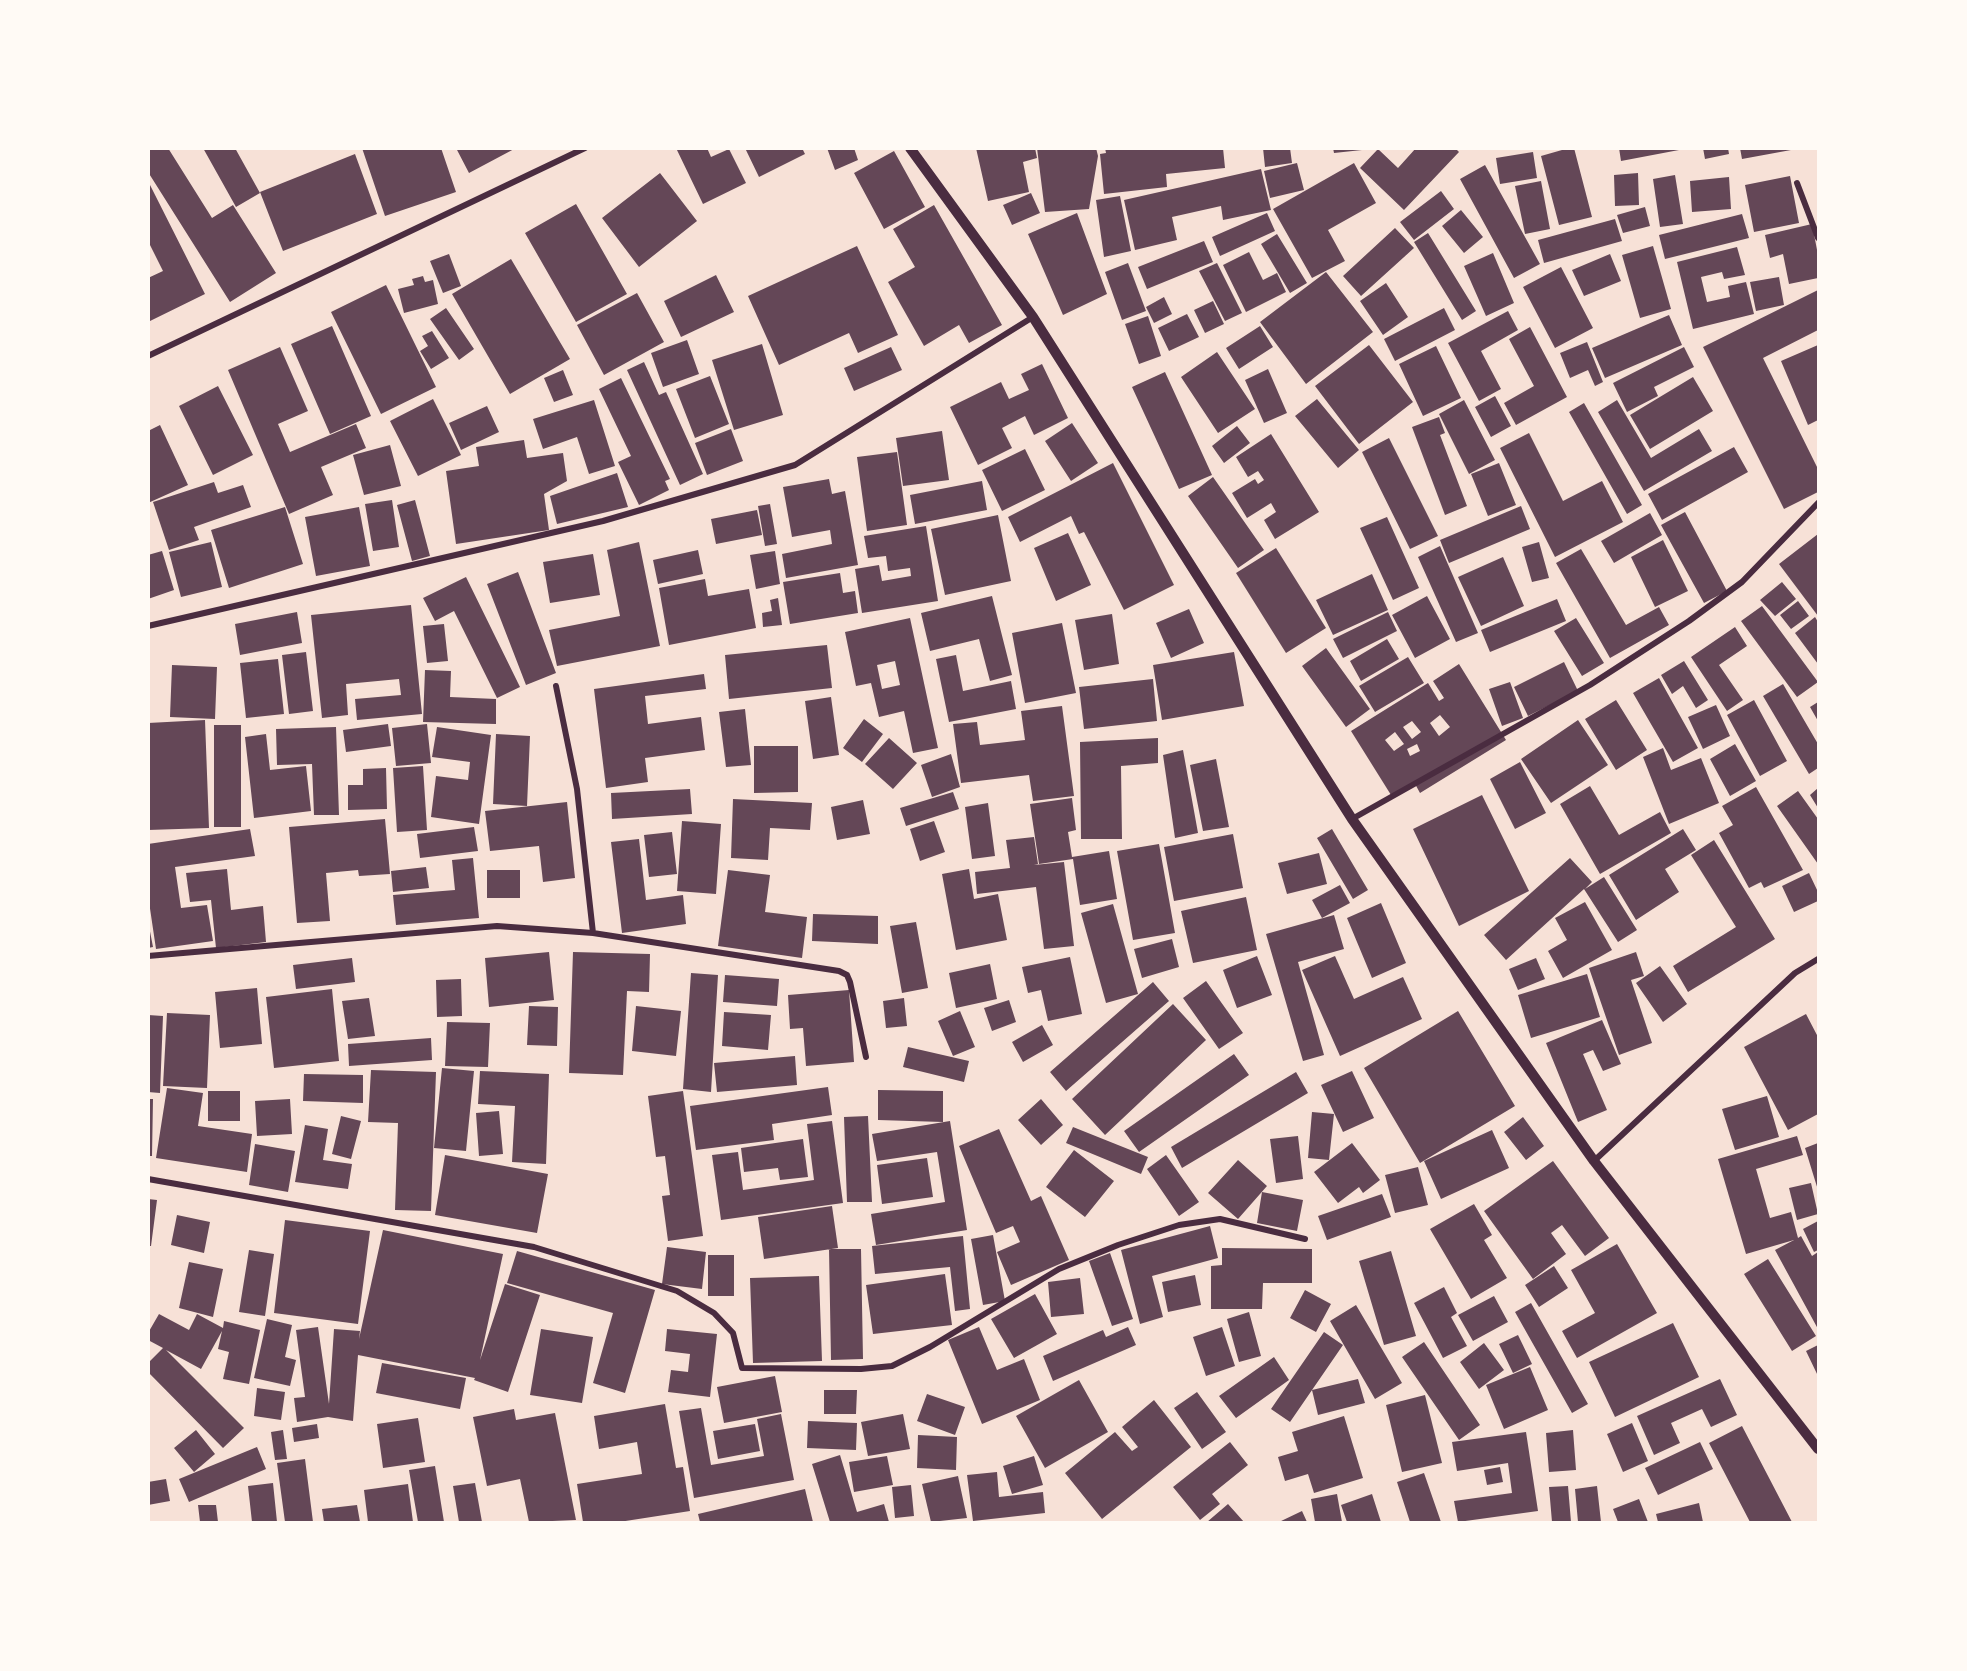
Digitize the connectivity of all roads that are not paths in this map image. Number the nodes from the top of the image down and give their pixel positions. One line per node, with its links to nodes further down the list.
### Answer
1 (585, 148): 6 (street)
2 (910, 148): 5 (street)
3 (1797, 183): 4 (street)
4 (1818, 238)
5 (1033, 317): 8 (street); 10 (street)
6 (148, 356)
7 (1818, 503): 10 (street)
8 (148, 626)
9 (556, 686): 11 (street)
10 (1352, 819): 15 (street)
11 (593, 933): 12 (street); 14 (street)
12 (148, 956)
13 (1818, 959): 15 (street)
14 (866, 1057)
15 (1594, 1161): 18 (street)
16 (148, 1179): 17 (street)
17 (1305, 1239)
18 (1818, 1449)

